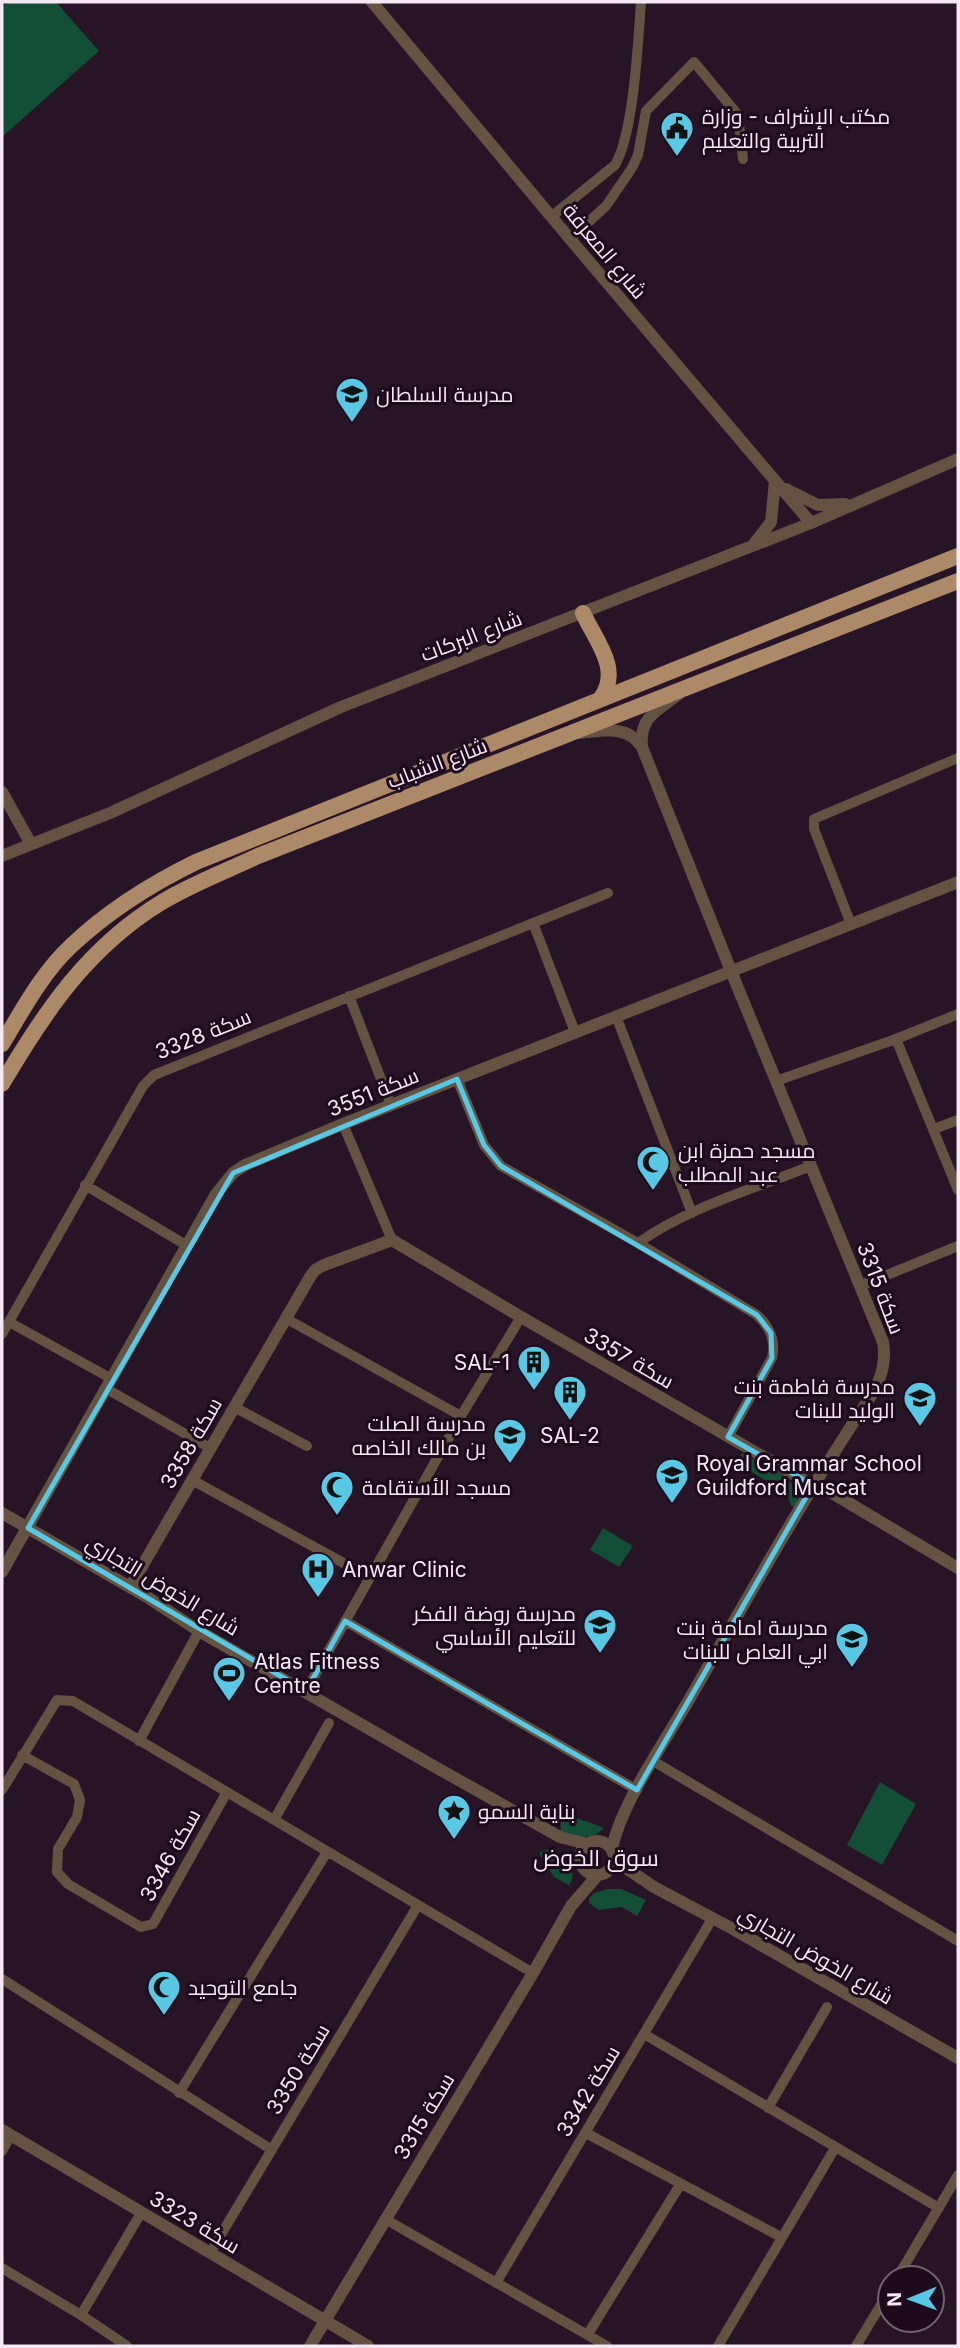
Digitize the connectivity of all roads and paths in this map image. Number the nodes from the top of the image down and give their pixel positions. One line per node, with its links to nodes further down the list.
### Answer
1 (372, 2): 4 (street, شارع المعرفة)
2 (641, 2): 4 (street)
3 (743, 159): 5 (street)
4 (551, 217): 5 (street, شارع المعرفة)
5 (570, 239): 7 (street, شارع المعرفة)
6 (958, 459): 8 (street, شارع البركات)
7 (775, 481): 8 (street); 9 (street, شارع المعرفة); 10 (street)
8 (862, 501): 9 (street, شارع البركات)
9 (811, 523): 10 (street, شارع البركات)
10 (752, 547): 13 (street, شارع البركات)
11 (958, 556): 15 (main road, شارع الشباب)
12 (958, 581): 16 (main road, شارع الشباب)
13 (583, 612): 14 (main road); 22 (street, شارع البركات)
14 (608, 664): 15 (main road); 17 (main road)
15 (641, 682): 17 (main road, شارع الشباب)
16 (686, 688): 18 (main road, شارع الشباب); 19 (street)
17 (601, 698): 29 (main road, شارع الشباب)
18 (568, 734): 19 (street); 39 (main road, شارع الشباب)
19 (642, 747): 28 (street, سكة 3315)
20 (958, 758): 27 (street)
21 (2, 792): 22 (street)
22 (31, 844): 23 (street, شارع البركات)
23 (2, 856)
24 (958, 882): 27 (street, سكة 3551)
25 (608, 893): 26 (street, سكة 3328)
26 (533, 923): 30 (street, سكة 3328); 34 (street)
27 (851, 924): 28 (street, سكة 3551)
28 (731, 971): 32 (street, سكة 3551); 38 (street, سكة 3315)
29 (35, 991): 33 (main road); 36 (main road, شارع الشباب)
30 (349, 996): 40 (street); 45 (street, سكة 3328)
31 (958, 1014): 35 (street)
32 (616, 1016): 34 (street, سكة 3551); 47 (street)
33 (2, 1023)
34 (575, 1032): 37 (street, سكة 3551)
35 (896, 1039): 38 (street); 43 (street)
36 (2, 1044)
37 (457, 1079): 40 (street, سكة 3551); 49 (street)
38 (776, 1081): 44 (street, سكة 3315)
39 (2, 1084)
40 (391, 1105): 42 (street, سكة 3551)
41 (958, 1120): 43 (street)
42 (342, 1124): 48 (street); 50 (street, سكة 3551)
43 (934, 1129): 46 (street)
44 (811, 1166): 47 (street); 52 (street, سكة 3315)
45 (85, 1185): 50 (street); 55 (street, سكة 3328)
46 (958, 1190)
47 (692, 1213): 49 (street)
48 (392, 1240): 53 (street, سكة 3357); 54 (street, سكة 3358)
49 (638, 1243): 60 (street)
50 (186, 1245): 57 (street, سكة 3551)
51 (958, 1246): 52 (street)
52 (860, 1286): 64 (street, سكة 3315)
53 (521, 1317): 59 (street); 60 (street, سكة 3357)
54 (287, 1318): 58 (street, سكة 3358); 59 (street)
55 (9, 1322): 56 (street, سكة 3328); 57 (street)
56 (2, 1334)
57 (110, 1384): 62 (street); 66 (street, سكة 3551)
58 (234, 1407): 61 (street); 62 (street, سكة 3358)
59 (461, 1416): 69 (street)
60 (728, 1437): 64 (street, سكة 3357)
61 (307, 1446)
62 (210, 1448): 63 (street, سكة 3358)
63 (192, 1480): 69 (street); 70 (street, سكة 3358)
64 (813, 1485): 67 (street, سكة 3357); 77 (street, سكة 3315)
65 (2, 1513): 66 (street, شارع الخوض التجاري)
66 (28, 1528): 68 (street, سكة 3551); 70 (street, شارع الخوض التجاري)
67 (958, 1568)
68 (2, 1572)
69 (369, 1577): 71 (street)
70 (130, 1587): 72 (street, شارع الخوض التجاري)
71 (345, 1621): 73 (street); 79 (street)
72 (199, 1631): 73 (street, شارع الخوض التجاري); 75 (street)
73 (306, 1691): 83 (street, شارع الخوض التجاري)
74 (328, 1723): 82 (street)
75 (139, 1741): 76 (street); 80 (street)
76 (22, 1755): 78 (street); 80 (street, سكة 3346)
77 (653, 1761): 79 (street, سكة 3315); 93 (street)
78 (2, 1790)
79 (637, 1790): 81 (street, سكة 3315)
80 (227, 1792): 82 (street)
81 (625, 1812): 84 (street, سكة 3315); 86 (street, سكة 3315)
82 (274, 1820): 85 (street)
83 (560, 1837): 84 (street, شارع الخوض التجاري); 87 (street, شارع الخوض التجاري)
84 (592, 1843): 86 (street); 87 (street)
85 (327, 1852): 90 (street); 99 (street)
86 (613, 1854): 88 (street); 89 (street, شارع الخوض التجاري)
87 (582, 1864): 88 (street); 91 (street, سكة 3315)
88 (602, 1874): 89 (street, شارع الخوض التجاري); 91 (street, سكة 3315)
89 (654, 1887): 92 (street, شارع الخوض التجاري)
90 (418, 1905): 94 (street); 104 (street, سكة 3350)
91 (571, 1906): 94 (street, سكة 3315)
92 (712, 1919): 97 (street, سكة 3342); 98 (street, شارع الخوض التجاري)
93 (958, 1941)
94 (533, 1973): 110 (street, سكة 3315)
95 (2, 1979): 99 (street)
96 (827, 2007): 100 (street)
97 (644, 2034): 100 (street); 102 (street, سكة 3342)
98 (958, 2058)
99 (179, 2093): 104 (street)
100 (768, 2108): 103 (street)
101 (6, 2132): 105 (street); 109 (street, سكة 3323)
102 (586, 2133): 107 (street); 115 (street, سكة 3342)
103 (835, 2148): 108 (street); 111 (street)
104 (272, 2150): 112 (street, سكة 3350)
105 (2, 2151)
106 (958, 2175): 108 (street)
107 (680, 2185): 111 (street); 119 (street)
108 (939, 2208): 113 (street)
109 (141, 2213): 112 (street, سكة 3323); 117 (street)
110 (384, 2219): 115 (street); 118 (street, سكة 3315)
111 (781, 2238): 124 (street)
112 (210, 2253): 118 (street, سكة 3323)
113 (905, 2264)
114 (3, 2272): 117 (street)
115 (496, 2283): 119 (street)
116 (876, 2313): 125 (street)
117 (81, 2315): 120 (street)
118 (324, 2321): 121 (street, سكة 3315); 122 (street, سكة 3323)
119 (588, 2334): 123 (street)
120 (127, 2346)
121 (310, 2346)
122 (368, 2346)
123 (607, 2346)
124 (718, 2346)
125 (856, 2346)

